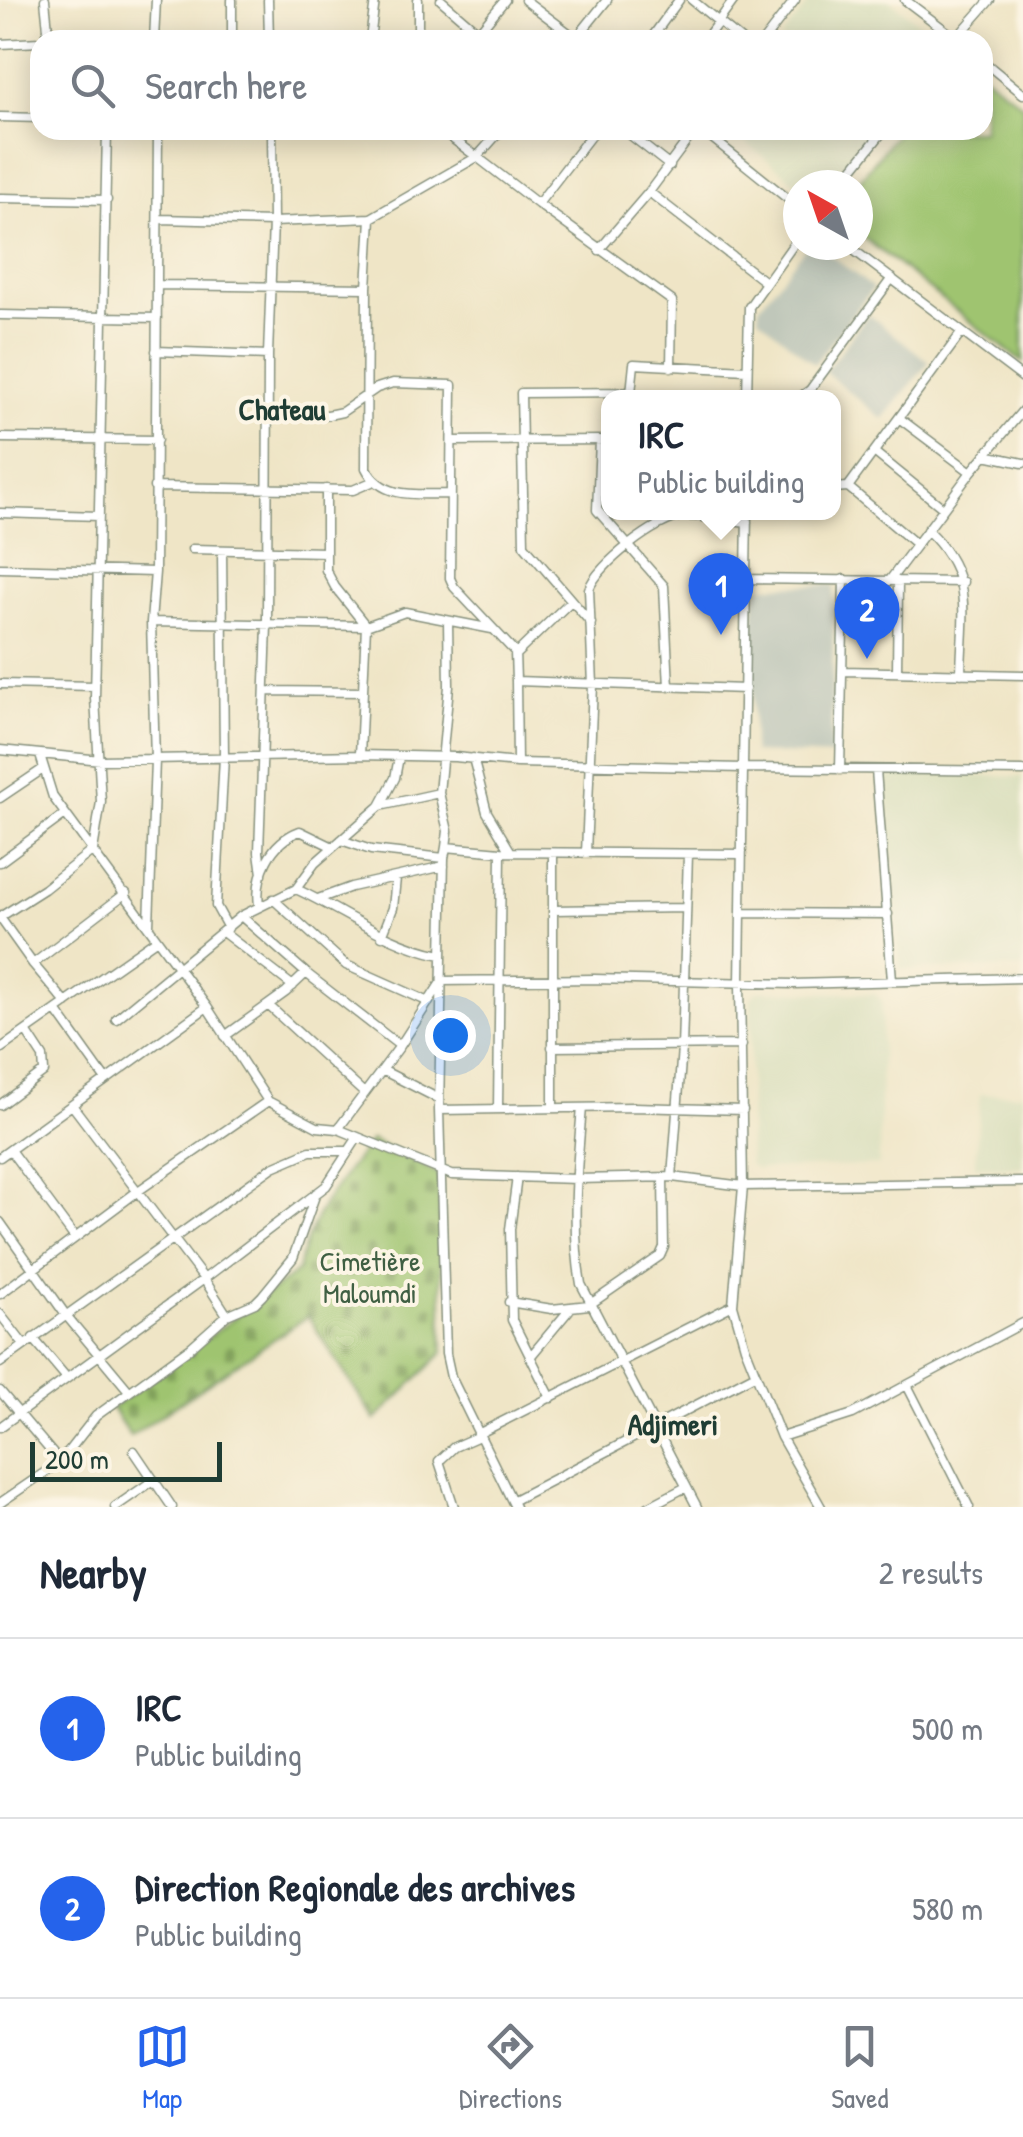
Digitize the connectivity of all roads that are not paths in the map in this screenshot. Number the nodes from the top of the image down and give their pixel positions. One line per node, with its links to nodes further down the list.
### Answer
1 (45, 0): 18 (street)
2 (156, 0): 19 (street)
3 (232, 0): 20 (street)
4 (268, 0): 21 (street)
5 (375, 0): 22 (street)
6 (418, 0): 23 (street)
7 (440, 0): 24 (street)
8 (506, 0): 25 (street)
9 (525, 0): 26 (street)
10 (607, 0): 27 (street)
11 (680, 0): 28 (street)
12 (692, 0): 17 (street)
13 (734, 0): 17 (street)
14 (796, 0): 31 (street)
15 (905, 0): 32 (street)
16 (990, 0): 33 (street)
17 (718, 21): 29 (street); 30 (street)
18 (48, 30)
19 (154, 30)
20 (232, 30)
21 (269, 30)
22 (371, 30)
23 (418, 30)
24 (469, 30)
25 (480, 30)
26 (564, 30)
27 (584, 30)
28 (658, 30)
29 (712, 30)
30 (729, 30)
31 (772, 30)
32 (943, 30)
33 (964, 30)
34 (30, 42): 35 (street)
35 (0, 44)
36 (993, 69): 37 (street)
37 (1023, 94)
38 (0, 117): 39 (street)
39 (30, 118)
40 (108, 140): 56 (street)
41 (158, 140): 59 (street)
42 (272, 140): 60 (street)
43 (454, 140): 50 (street)
44 (492, 140): 50 (street)
45 (587, 140): 57 (street)
46 (637, 140): 51 (street)
47 (690, 140): 51 (street)
48 (711, 140): 54 (street)
49 (876, 140): 52 (street)
50 (476, 157): 57 (street); 58 (street)
51 (670, 166): 53 (street)
52 (852, 170)
53 (649, 192): 61 (street); 65 (street)
54 (783, 196)
55 (0, 198): 56 (street)
56 (107, 200): 70 (street)
57 (538, 204): 61 (street)
58 (371, 218): 60 (street); 68 (street)
59 (160, 220): 60 (street); 67 (street)
60 (273, 222): 66 (street)
61 (599, 250): 75 (street)
62 (783, 258): 65 (street)
63 (867, 260): 64 (street)
64 (892, 278): 72 (street); 80 (street)
65 (765, 282): 76 (street)
66 (270, 284): 67 (street); 68 (street); 74 (street)
67 (158, 285): 71 (street)
68 (367, 288): 82 (street)
69 (0, 314): 70 (street)
70 (105, 316): 71 (street); 87 (street)
71 (157, 318): 73 (street)
72 (962, 332): 77 (street); 85 (street)
73 (156, 351): 74 (street); 88 (street)
74 (268, 354): 84 (street)
75 (672, 367): 76 (street); 78 (street)
76 (746, 370): 79 (street)
77 (1023, 378)
78 (631, 390)
79 (747, 390)
80 (810, 390)
81 (601, 394): 91 (street)
82 (365, 395): 84 (street); 90 (street); 97 (street)
83 (1023, 410): 93 (street)
84 (269, 412): 99 (street)
85 (899, 418): 92 (street); 96 (street)
86 (0, 438): 87 (street)
87 (101, 439): 88 (street); 107 (street)
88 (157, 440): 98 (street)
89 (601, 440): 91 (street)
90 (453, 441): 91 (street); 103 (street)
91 (520, 441): 125 (street)
92 (874, 452): 101 (street); 104 (street)
93 (985, 456): 94 (street); 96 (street)
94 (1023, 463)
95 (601, 464): 106 (street)
96 (971, 472): 104 (street)
97 (374, 481): 102 (street); 103 (street)
98 (154, 487): 99 (street); 120 (street)
99 (268, 488): 102 (street); 114 (street)
100 (841, 488): 101 (street)
101 (848, 488): 112 (street)
102 (326, 489): 117 (street)
103 (450, 494): 132 (street)
104 (944, 508): 111 (street)
105 (0, 513): 107 (street)
106 (601, 515)
107 (100, 516): 119 (street)
108 (606, 520): 113 (street)
109 (675, 520): 113 (street)
110 (747, 520): 121 (street)
111 (927, 530): 112 (street); 124 (street)
112 (916, 544): 123 (street)
113 (629, 546): 129 (street); 142 (street)
114 (266, 549): 116 (street); 117 (street); 130 (street)
115 (192, 550): 116 (street)
116 (222, 550): 128 (street)
117 (326, 552): 131 (street)
118 (0, 568): 119 (street)
119 (98, 572): 120 (street); 141 (street)
120 (155, 572): 127 (street)
121 (746, 579): 122 (street); 143 (street)
122 (844, 580): 123 (street); 134 (street)
123 (894, 580): 124 (street); 135 (street)
124 (963, 582): 136 (street)
125 (571, 601): 129 (street); 133 (street)
126 (448, 621): 131 (street); 132 (street); 152 (street)
127 (152, 622): 128 (street); 155 (street)
128 (224, 622): 130 (street); 150 (street)
129 (590, 623): 140 (street)
130 (267, 624): 131 (street); 144 (street)
131 (366, 626): 145 (street)
132 (495, 630): 133 (street)
133 (516, 654): 138 (street)
134 (842, 671): 135 (street); 160 (street)
135 (897, 672): 136 (street)
136 (960, 674): 137 (street)
137 (1023, 675)
138 (516, 681): 140 (street); 156 (street)
139 (0, 684): 141 (street)
140 (593, 685): 142 (street); 157 (street)
141 (95, 686): 154 (street)
142 (669, 687): 143 (street)
143 (746, 688): 158 (street)
144 (265, 691): 145 (street); 148 (street)
145 (363, 692): 149 (street)
146 (0, 750): 147 (street)
147 (40, 755): 154 (street); 159 (street)
148 (264, 755): 149 (street); 150 (street); 177 (street)
149 (360, 755): 151 (street)
150 (224, 757): 155 (street); 191 (street)
151 (399, 757): 152 (street); 165 (street)
152 (441, 757): 153 (street); 163 (street)
153 (472, 758): 156 (street); 170 (street)
154 (100, 760): 155 (street); 169 (street)
155 (155, 760): 190 (street)
156 (517, 763): 157 (street)
157 (592, 764): 158 (street); 172 (street)
158 (743, 768): 160 (street); 174 (street)
159 (43, 769): 164 (street); 166 (street)
160 (840, 770): 161 (street)
161 (876, 770): 162 (street); 187 (street)
162 (1023, 771)
163 (439, 793): 165 (street); 175 (street)
164 (0, 798)
165 (380, 806): 167 (street)
166 (65, 814): 169 (street); 176 (street)
167 (341, 840): 168 (street); 175 (street)
168 (333, 848): 177 (street); 179 (street)
169 (93, 850): 180 (street); 189 (street)
170 (506, 852): 171 (street); 175 (street); 201 (street)
171 (554, 853): 172 (street); 185 (street)
172 (586, 853): 173 (street)
173 (688, 854): 174 (street); 184 (street)
174 (742, 854): 186 (street)
175 (445, 857): 178 (street); 194 (street)
176 (0, 862)
177 (262, 874): 183 (street)
178 (396, 878): 182 (street); 192 (street)
179 (296, 889): 181 (street); 182 (street)
180 (126, 894): 190 (street); 195 (street)
181 (273, 899): 183 (street); 206 (street)
182 (318, 899): 192 (street)
183 (258, 905): 188 (street)
184 (685, 908): 185 (street); 202 (street)
185 (553, 910): 199 (street)
186 (741, 914): 187 (street); 204 (street)
187 (888, 914): 203 (street)
188 (241, 916): 191 (street); 197 (street)
189 (1, 918): 195 (street)
190 (149, 926): 193 (street)
191 (226, 931): 196 (street); 205 (street)
192 (382, 936): 194 (street)
193 (157, 939): 196 (street); 207 (street)
194 (442, 956): 200 (street)
195 (33, 964): 207 (street)
196 (180, 969): 209 (street); 211 (street)
197 (306, 973): 205 (street); 215 (street)
198 (1023, 978): 203 (street)
199 (552, 979): 201 (street); 202 (street); 216 (street)
200 (442, 980): 201 (street); 206 (street); 222 (street)
201 (501, 980): 228 (street)
202 (682, 980): 204 (street); 217 (street)
203 (892, 980): 204 (street)
204 (740, 983): 214 (street)
205 (293, 986): 208 (street)
206 (429, 1002): 215 (street)
207 (66, 1003): 210 (street)
208 (268, 1005): 213 (street); 221 (street)
209 (207, 1007): 213 (street); 220 (street)
210 (56, 1010): 212 (street); 220 (street)
211 (116, 1019)
212 (26, 1031): 218 (street); 224 (street)
213 (225, 1036): 223 (street)
214 (742, 1045): 217 (street); 231 (street)
215 (400, 1046): 219 (street)
216 (552, 1046): 217 (street); 226 (street)
217 (682, 1048): 227 (street)
218 (0, 1049)
219 (382, 1070): 221 (street); 222 (street)
220 (106, 1080): 225 (street)
221 (363, 1092): 232 (street)
222 (439, 1099): 230 (street)
223 (268, 1101): 232 (street); 243 (street)
224 (0, 1105)
225 (72, 1105): 234 (street); 243 (street)
226 (553, 1107): 228 (street); 229 (street)
227 (676, 1107): 229 (street); 231 (street); 239 (street)
228 (498, 1108): 230 (street)
229 (582, 1108): 240 (street)
230 (438, 1110): 237 (street)
231 (743, 1110): 242 (street)
232 (338, 1128): 233 (street)
233 (358, 1136): 235 (street); 237 (street)
234 (10, 1150): 236 (street); 247 (street)
235 (349, 1151): 244 (street); 246 (street)
236 (0, 1157)
237 (442, 1173): 238 (street); 274 (street)
238 (517, 1177): 240 (street); 251 (street)
239 (668, 1178): 240 (street); 242 (street); 252 (street)
240 (577, 1179): 252 (street)
241 (1023, 1182): 242 (street)
242 (743, 1186): 253 (street)
243 (138, 1191): 246 (street); 247 (street)
244 (316, 1193): 249 (street); 257 (street)
245 (0, 1222): 248 (street)
246 (172, 1237): 249 (street); 256 (street)
247 (75, 1238): 248 (street)
248 (32, 1270): 250 (street); 256 (street)
249 (204, 1279): 257 (street); 261 (street)
250 (0, 1294)
251 (509, 1302): 254 (street); 262 (street)
252 (589, 1304): 254 (street); 263 (street)
253 (733, 1305): 263 (street); 265 (street)
254 (570, 1309): 262 (street)
255 (0, 1314): 260 (street)
256 (65, 1314): 259 (street); 261 (street)
257 (227, 1315): 269 (street)
258 (1023, 1323): 267 (street)
259 (33, 1338): 260 (street); 266 (street)
260 (24, 1345): 264 (street)
261 (100, 1353): 266 (street); 269 (street)
262 (530, 1357): 270 (street)
263 (619, 1361): 270 (street); 272 (street)
264 (0, 1363)
265 (756, 1374): 272 (street); 275 (street)
266 (66, 1377): 271 (street)
267 (907, 1386): 275 (street); 288 (street)
268 (0, 1391): 271 (street)
269 (129, 1391): 277 (street)
270 (550, 1398): 274 (street)
271 (18, 1412): 273 (street); 277 (street)
272 (653, 1425): 279 (street); 281 (street)
273 (0, 1427)
274 (479, 1435): 281 (street); 284 (street)
275 (781, 1437): 287 (street)
276 (134, 1451): 278 (street)
277 (60, 1462): 280 (street)
278 (154, 1480): 282 (street); 283 (street)
279 (686, 1487): 285 (street); 286 (street)
280 (0, 1503)
281 (514, 1504)
282 (114, 1507)
283 (172, 1507)
284 (454, 1507)
285 (648, 1507)
286 (696, 1507)
287 (822, 1507)
288 (970, 1507)

